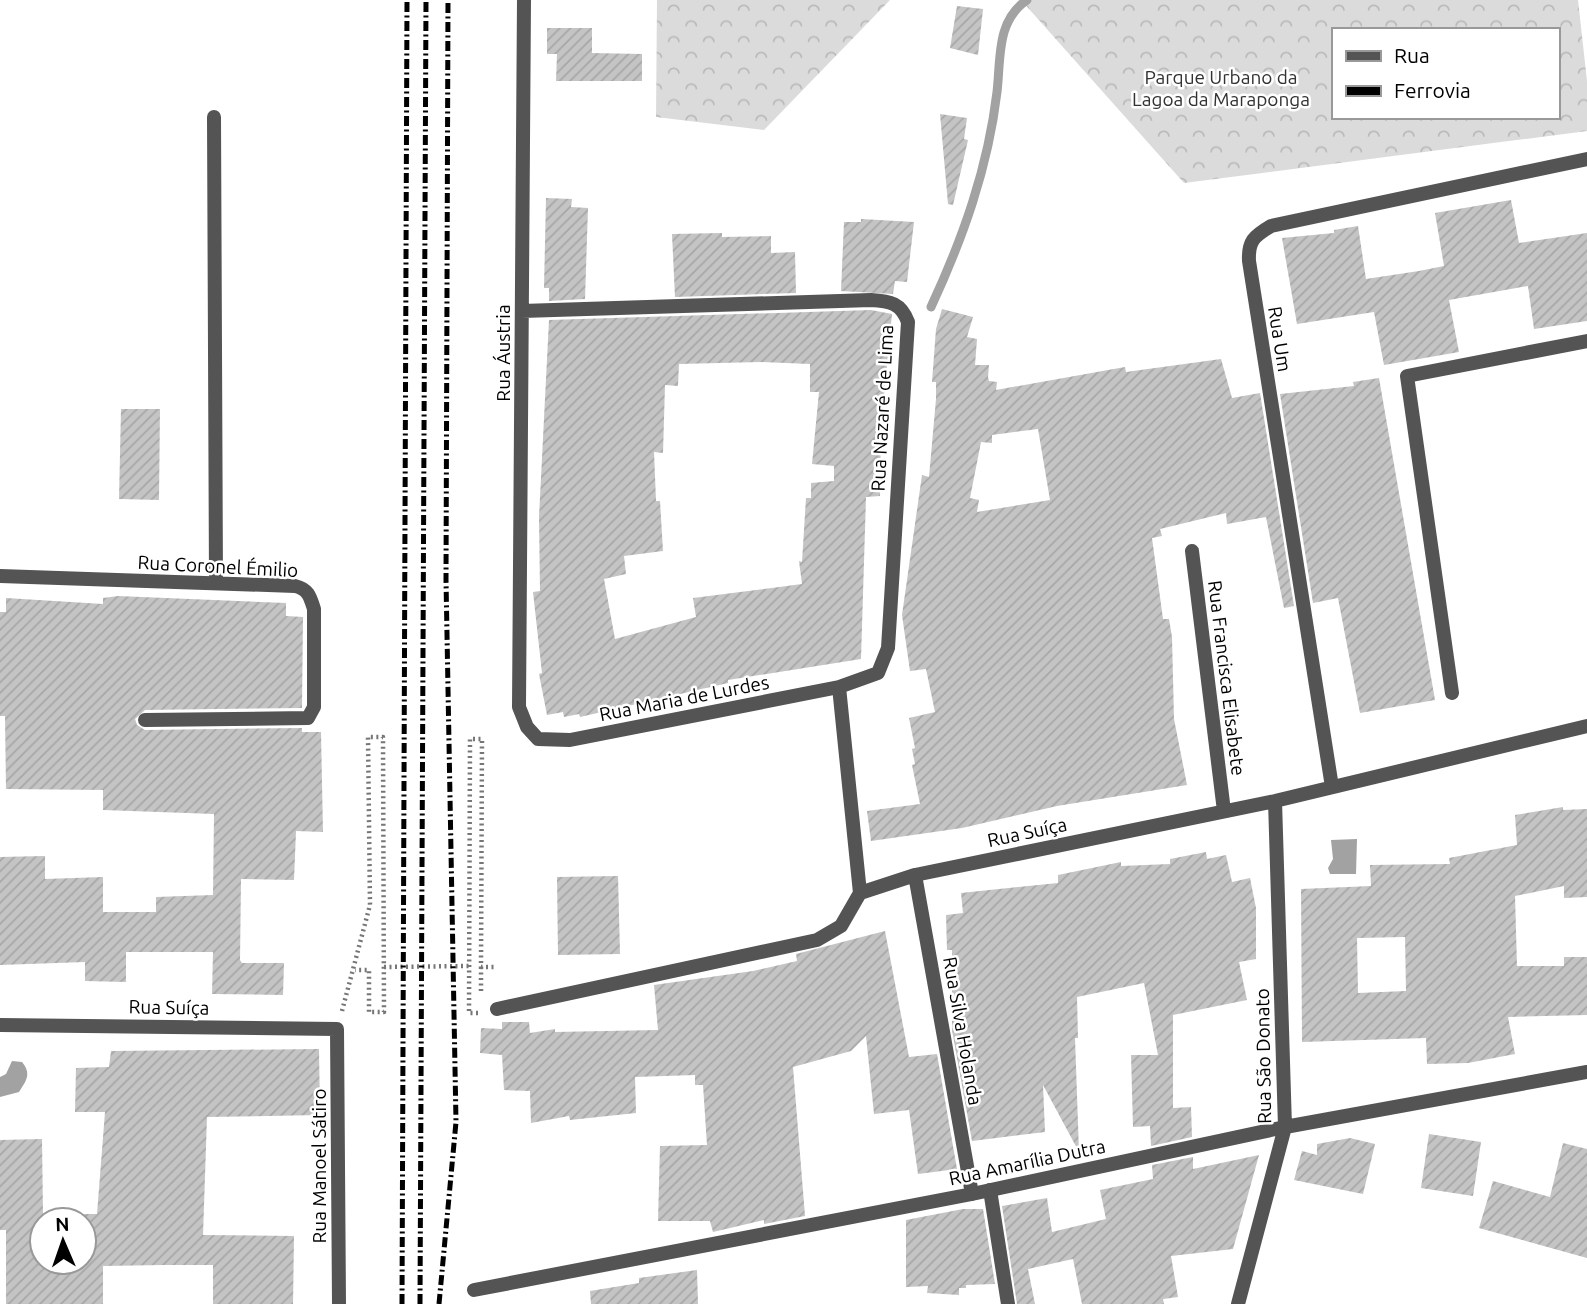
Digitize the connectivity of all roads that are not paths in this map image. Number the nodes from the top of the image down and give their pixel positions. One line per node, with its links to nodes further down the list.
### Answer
1 (524, 0): 4 (street, Rua Áustria)
2 (214, 117): 8 (street)
3 (1587, 159): 15 (street, Rua Um)
4 (522, 311): 9 (street, Rua Nazaré de Lima); 12 (street, Rua Áustria)
5 (1587, 341): 11 (street)
6 (1192, 551): 17 (street, Rua Francisca Elisabete)
7 (0, 576): 8 (street, Rua Coronel Émilio)
8 (216, 583): 13 (street, Rua Coronel Émilio)
9 (873, 677): 10 (street, Rua Maria de Lurdes)
10 (839, 687): 12 (street, Rua Maria de Lurdes); 19 (street)
11 (1452, 693)
12 (519, 707)
13 (145, 720)
14 (1587, 726): 15 (street, Rua Suíça)
15 (1332, 787): 16 (street, Rua Suíça)
16 (1275, 801): 17 (street, Rua Suíça); 24 (street, Rua São Donato)
17 (1224, 811): 18 (street, Rua Suíça)
18 (915, 875): 19 (street, Rua Suíça); 26 (street, Rua Silva Holanda)
19 (860, 893): 20 (street)
20 (497, 1009)
21 (0, 1025): 22 (street, Rua Suíça)
22 (337, 1029): 28 (street, Rua Manoel Sátiro)
23 (1587, 1072): 24 (street, Rua Amarília Dutra)
24 (1285, 1127): 25 (street, Rua Amarília Dutra); 30 (street, Rua São Donato)
25 (990, 1191): 26 (street, Rua Amarília Dutra); 29 (street)
26 (972, 1194): 27 (street, Rua Amarília Dutra)
27 (474, 1290)
28 (339, 1304)
29 (1008, 1304)
30 (1238, 1304)

